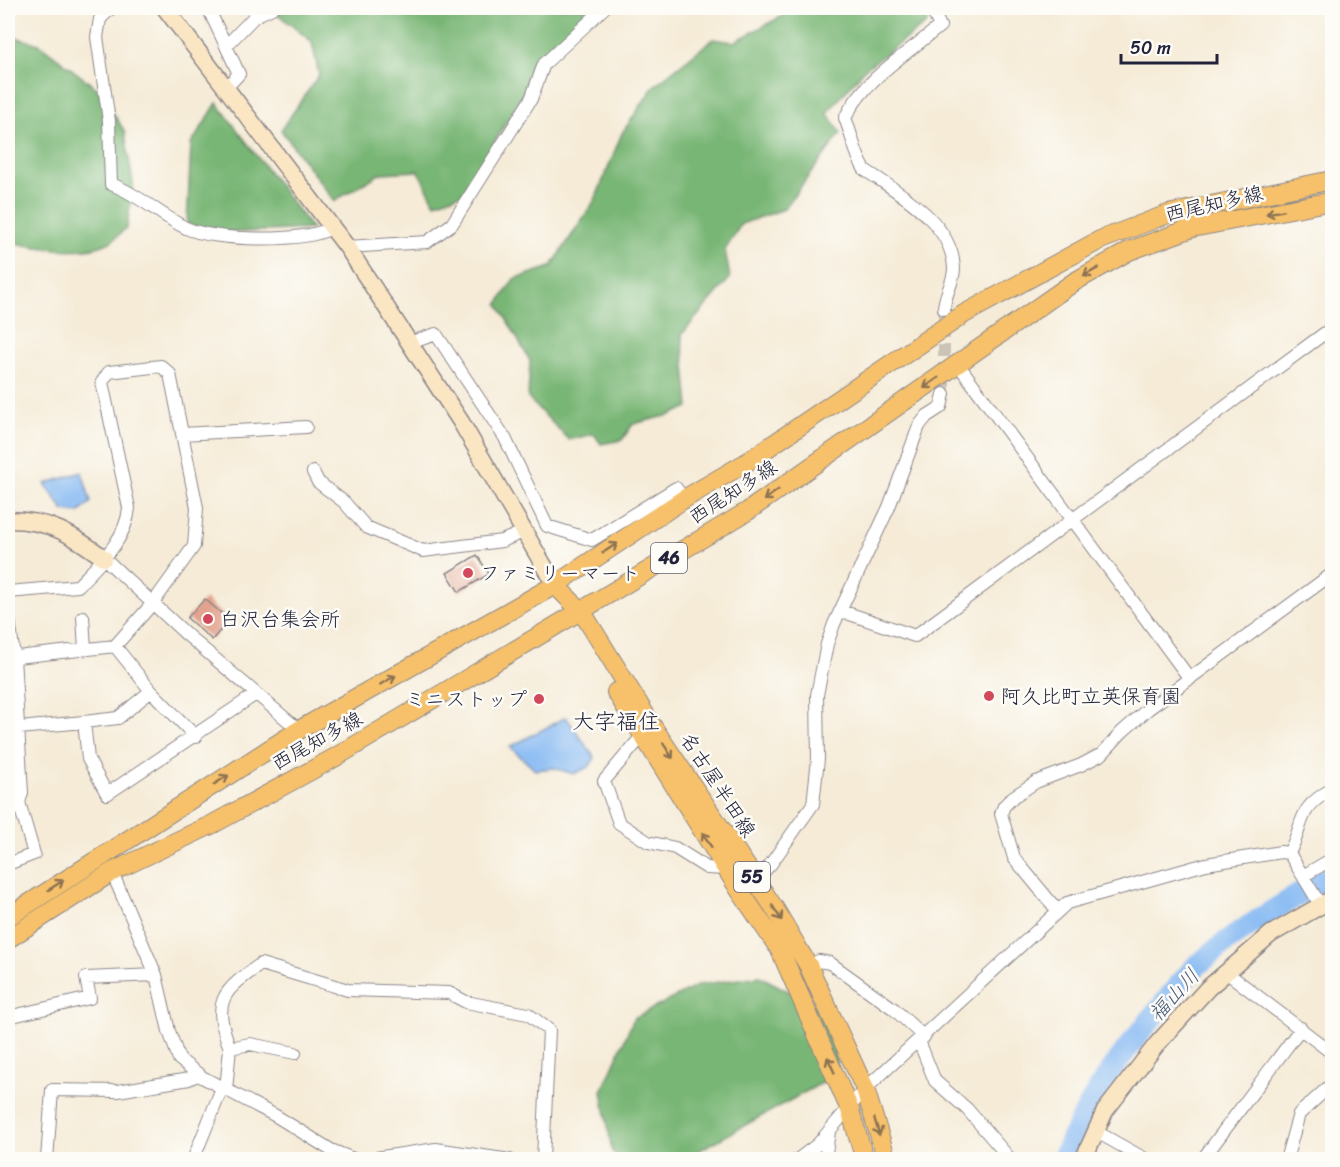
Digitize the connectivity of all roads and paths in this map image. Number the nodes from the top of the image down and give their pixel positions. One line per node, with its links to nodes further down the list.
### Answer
1 (111, 8): 11 (street)
2 (165, 8): 8 (street)
3 (208, 8): 7 (street)
4 (272, 8): 7 (street)
5 (604, 8): 12 (street)
6 (932, 8): 13 (street)
7 (226, 46): 8 (street)
8 (225, 89): 11 (street)
9 (1332, 180): 21 (main road, 西尾知多線 / 46)
10 (1332, 201): 16 (main road, 西尾知多線 / 46, one-way to 16)
11 (331, 228): 12 (street)
12 (346, 247): 15 (street)
13 (944, 309)
14 (1332, 336): 22 (street)
15 (410, 343): 21 (street); 24 (street)
16 (958, 364): 22 (street); 32 (main road, 西尾知多線 / 46, one-way to 32)
17 (944, 394): 31 (street)
18 (306, 427): 19 (street)
19 (182, 434): 25 (street); 29 (street)
20 (313, 472): 24 (street)
21 (684, 499): 27 (main road, 西尾知多線 / 46, one-way to 21)
22 (1071, 518): 31 (street); 37 (street)
23 (8, 520): 25 (street)
24 (523, 532): 27 (street)
25 (104, 558): 28 (street); 29 (street)
26 (1332, 574): 37 (street)
27 (555, 585): 32 (main road, 名古屋半田線 / 55); 42 (main road, 西尾知多線 / 46, one-way to 27)
28 (8, 592)
29 (153, 603): 34 (street); 39 (street)
30 (8, 611): 36 (street)
31 (841, 611): 53 (street)
32 (577, 615): 43 (main road, 名古屋半田線 / 55); 51 (main road, 西尾知多線 / 46); 53 (main road, 名古屋半田線 / 55, one-way to 53)
33 (83, 617): 35 (street)
34 (115, 646): 35 (street); 38 (street)
35 (85, 650): 36 (street)
36 (11, 658): 41 (street)
37 (1190, 678): 55 (street)
38 (150, 692): 40 (street); 44 (street)
39 (256, 694): 42 (street); 44 (street)
40 (84, 722): 41 (street); 44 (street)
41 (12, 728): 46 (street)
42 (299, 730): 56 (main road, 西尾知多線 / 46, one-way to 42)
43 (642, 736): 50 (main road, 名古屋半田線 / 55, one-way to 43); 50 (street)
44 (196, 737)
45 (1332, 789): 47 (street)
46 (13, 803): 49 (street)
47 (1289, 853): 52 (street); 55 (street)
48 (1332, 859): 52 (street)
49 (8, 864)
50 (726, 869): 71 (main road, 名古屋半田線 / 55, one-way to 50)
51 (112, 872): 57 (main road, 西尾知多線 / 46); 60 (street)
52 (1303, 878): 54 (street)
53 (755, 881): 58 (main road, 名古屋半田線 / 55, one-way to 58)
54 (1322, 901): 59 (street)
55 (1057, 910): 63 (street)
56 (8, 917)
57 (8, 939)
58 (808, 965): 63 (street); 70 (main road, 名古屋半田線 / 55)
59 (1226, 972): 62 (street); 72 (street)
60 (156, 975): 61 (street); 67 (street)
61 (8, 1017)
62 (1301, 1028): 66 (street); 87 (street)
63 (921, 1039): 70 (street); 84 (street)
64 (230, 1048): 65 (street); 69 (street); 79 (street)
65 (295, 1053)
66 (1332, 1053)
67 (199, 1074): 69 (street); 75 (street)
68 (1332, 1084): 88 (street)
69 (224, 1089): 76 (street); 77 (street)
70 (865, 1089): 71 (street); 83 (main road, 名古屋半田線 / 55, one-way to 83)
71 (850, 1110): 73 (street); 82 (main road, 名古屋半田線 / 55)
72 (1095, 1131): 85 (street); 86 (street)
73 (829, 1132): 80 (street); 81 (street)
74 (367, 1159): 78 (street)
75 (46, 1160)
76 (193, 1160)
77 (356, 1160)
78 (510, 1160)
79 (543, 1160)
80 (797, 1160)
81 (825, 1160)
82 (865, 1160)
83 (887, 1160)
84 (1011, 1160)
85 (1083, 1160)
86 (1147, 1160)
87 (1202, 1160)
88 (1286, 1160)

